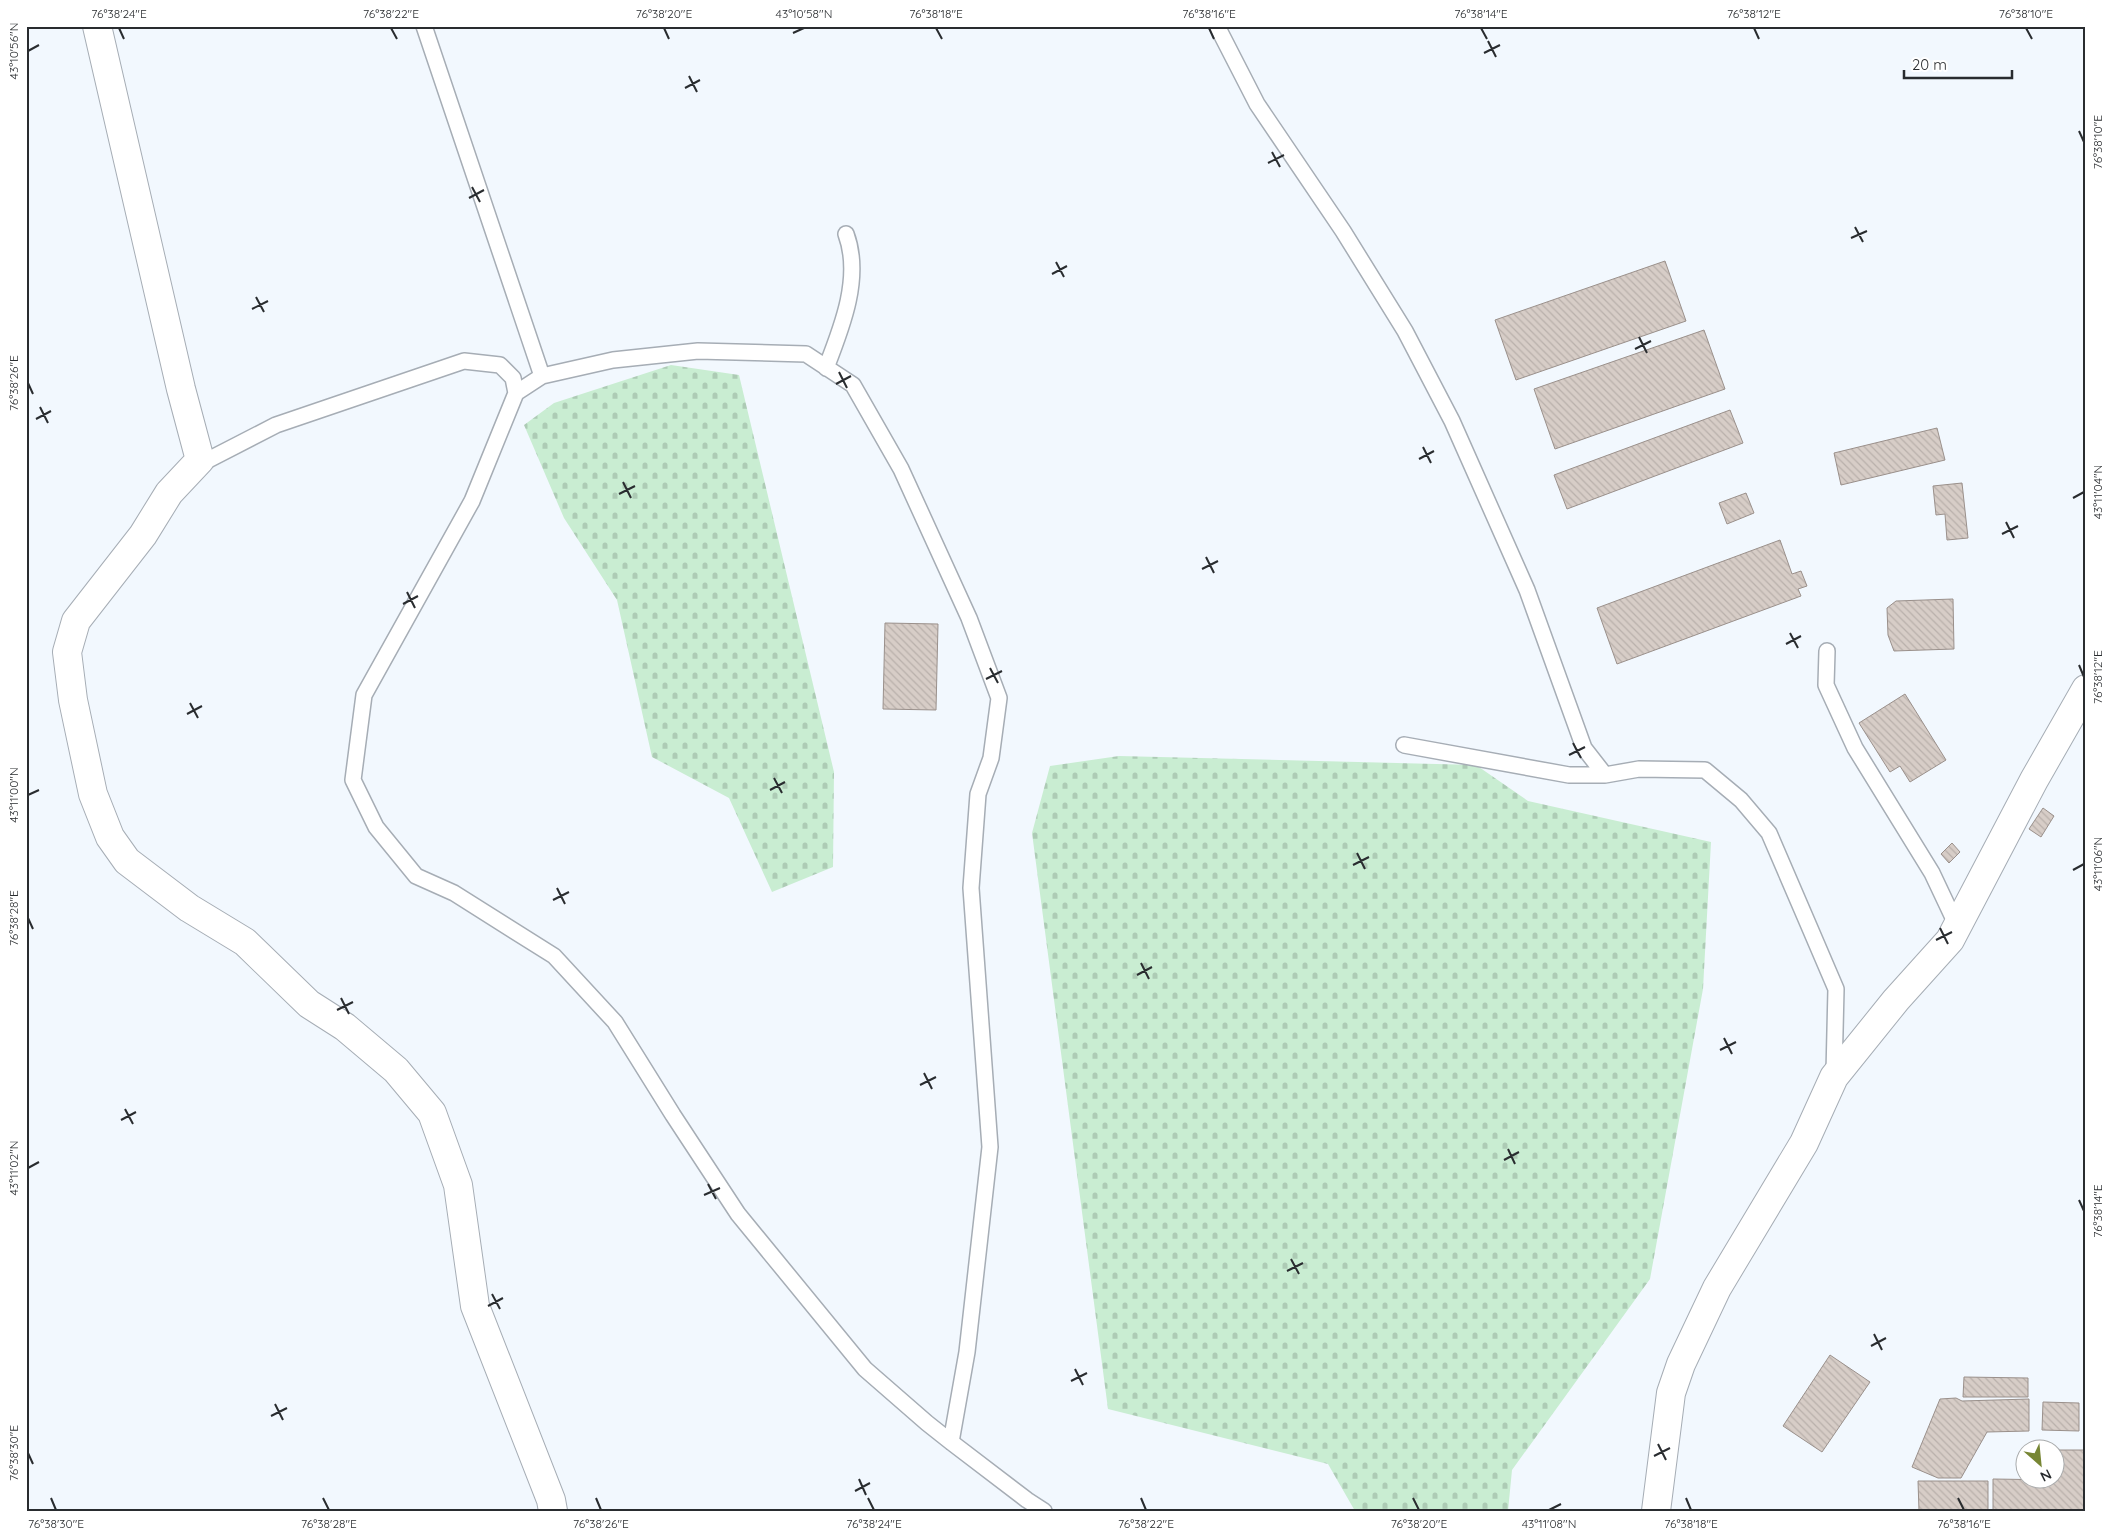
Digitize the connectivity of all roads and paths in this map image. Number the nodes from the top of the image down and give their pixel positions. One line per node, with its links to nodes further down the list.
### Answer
1 (97, 26): 8 (street)
2 (424, 26): 6 (lane)
3 (1217, 26): 12 (lane)
4 (846, 234): 5 (lane)
5 (826, 368): 6 (lane); 15 (lane)
6 (542, 376): 7 (lane)
7 (516, 393): 8 (lane); 15 (lane)
8 (200, 460): 16 (street)
9 (1827, 651): 13 (lane)
10 (2086, 689): 13 (street)
11 (1404, 744): 12 (lane)
12 (1605, 775): 14 (lane)
13 (1957, 926): 14 (street)
14 (1834, 1077): 18 (street)
15 (951, 1442): 17 (lane)
16 (553, 1511)
17 (1044, 1511)
18 (1656, 1511)

